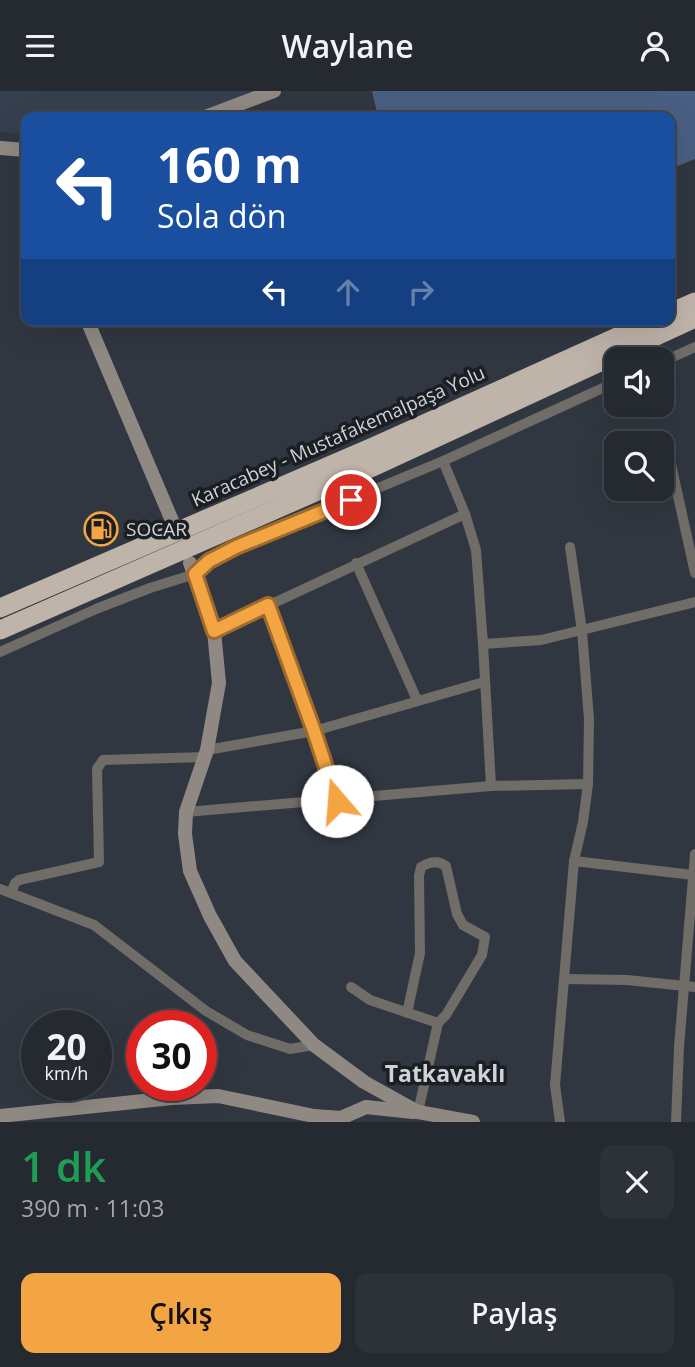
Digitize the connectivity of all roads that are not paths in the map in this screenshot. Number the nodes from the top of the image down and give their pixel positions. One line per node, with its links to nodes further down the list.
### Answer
1 (274, 91): 2 (street)
2 (218, 112)
3 (0, 148): 4 (street)
4 (21, 150)
5 (695, 302): 6 (highway)
6 (675, 311)
7 (695, 318): 24 (highway, Karacabey - Mustafakemalpaşa Yolu)
8 (90, 326): 16 (street)
9 (642, 326): 23 (highway, Karacabey - Mustafakemalpaşa Yolu)
10 (695, 347): 11 (street)
11 (674, 357)
12 (604, 387): 13 (street)
13 (443, 461): 15 (street); 19 (street)
14 (674, 478): 20 (street)
15 (466, 514): 18 (street); 27 (street)
16 (173, 523)
17 (570, 547): 26 (street)
18 (356, 563): 22 (street); 30 (street)
19 (192, 568): 25 (street); 28 (street)
20 (695, 573)
21 (695, 602): 26 (street)
22 (268, 605): 25 (street); 31 (street)
23 (0, 608)
24 (0, 630)
25 (214, 631): 32 (street)
26 (582, 631): 27 (street); 33 (street)
27 (483, 645): 29 (street)
28 (0, 652)
29 (484, 682): 30 (street); 34 (street)
30 (417, 700): 31 (street)
31 (314, 731): 32 (street); 35 (street)
32 (206, 753): 36 (street); 40 (street)
33 (588, 784): 34 (street); 38 (street)
34 (491, 786): 35 (street)
35 (337, 801): 36 (street)
36 (186, 812): 46 (street)
37 (695, 854): 39 (street)
38 (575, 861): 39 (street); 41 (street)
39 (693, 875): 42 (street)
40 (6, 891): 46 (street)
41 (565, 979): 42 (street); 51 (street)
42 (689, 986): 52 (street)
43 (351, 987): 44 (street)
44 (407, 1013): 45 (street); 45 (street)
45 (438, 1023): 47 (street)
46 (314, 1045): 47 (street)
47 (418, 1112): 49 (street); 50 (street)
48 (0, 1116): 49 (street)
49 (288, 1117)
50 (473, 1122)
51 (559, 1122)
52 (676, 1122)

